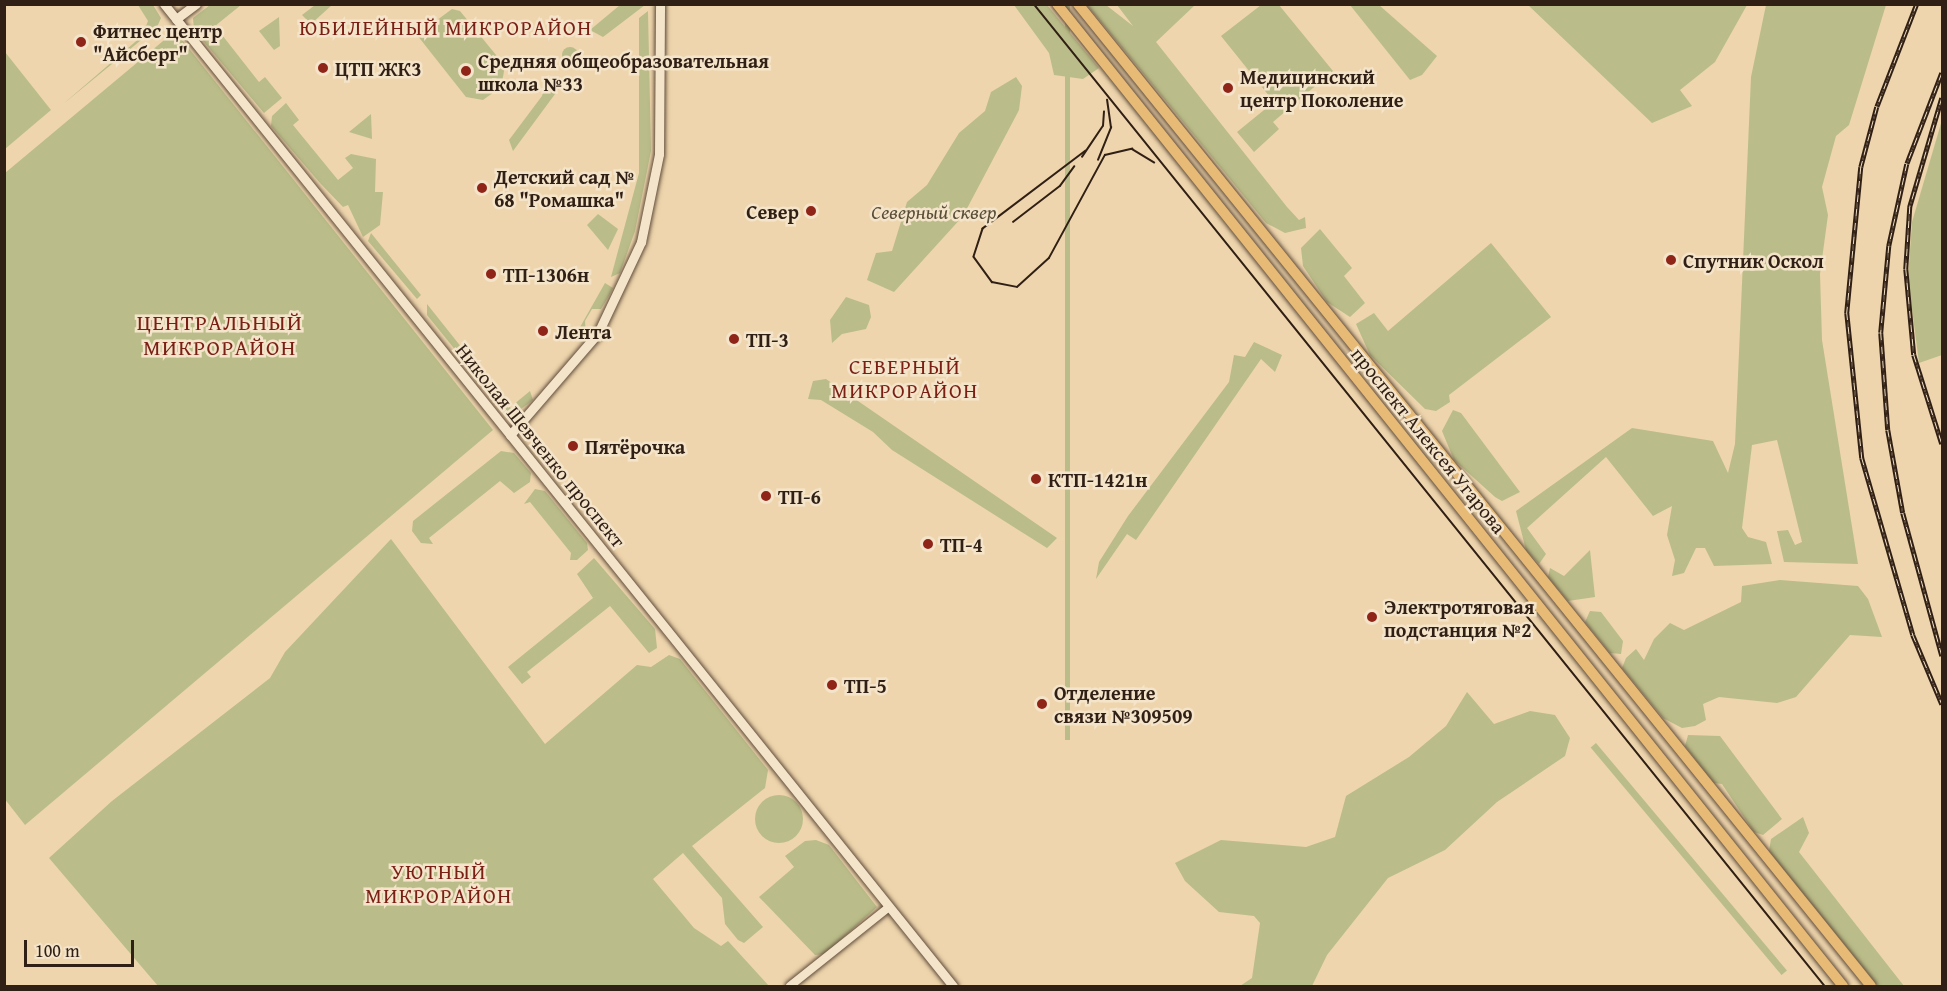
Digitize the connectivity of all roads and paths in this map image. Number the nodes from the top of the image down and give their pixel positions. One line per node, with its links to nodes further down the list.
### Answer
1 (164, 4): 6 (main road, Николая Шевченко проспект)
2 (196, 4): 6 (main road)
3 (660, 4): 7 (main road)
4 (1057, 4): 9 (main road, проспект Алексея Угарова)
5 (1078, 4): 8 (main road, проспект Алексея Угарова)
6 (176, 19): 7 (main road, Николая Шевченко проспект)
7 (510, 435): 10 (main road, Николая Шевченко проспект)
8 (1788, 886): 9 (main road); 14 (main road, проспект Алексея Угарова)
9 (1774, 897): 13 (main road, проспект Алексея Угарова)
10 (889, 907): 11 (street); 12 (main road, Николая Шевченко проспект)
11 (790, 987)
12 (953, 987)
13 (1843, 987)
14 (1871, 987)

